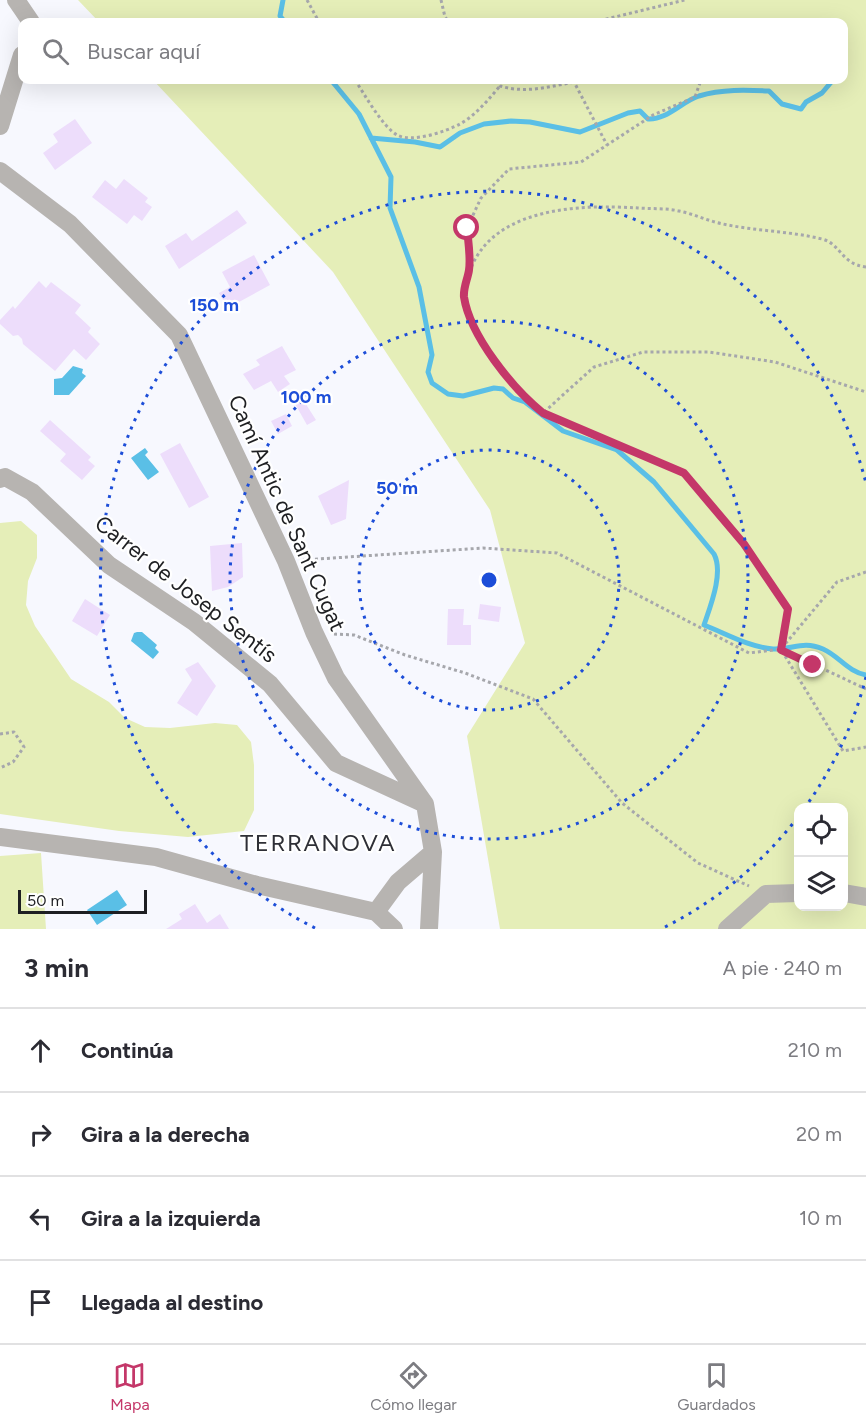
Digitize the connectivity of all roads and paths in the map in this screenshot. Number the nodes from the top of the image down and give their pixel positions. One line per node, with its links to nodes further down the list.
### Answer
1 (16, 0): 5 (street)
2 (307, 0): 6 (path)
3 (441, 0): 7 (path)
4 (685, 0): 8 (path)
5 (28, 18)
6 (317, 18)
7 (446, 18)
8 (608, 18)
9 (18, 68): 15 (street)
10 (357, 84): 14 (path)
11 (564, 84): 14 (path)
12 (575, 84): 16 (path)
13 (700, 84): 16 (path)
14 (500, 86)
15 (0, 126)
16 (607, 145): 19 (path)
17 (0, 171): 23 (street, Camí Antic de Sant Cugat)
18 (866, 267): 19 (path)
19 (470, 268): 21 (path)
20 (866, 392): 21 (path)
21 (543, 413): 26 (path)
22 (0, 479): 31 (street, Carrer de Josep Sentís)
23 (286, 561): 25 (street, Camí Antic de Sant Cugat); 26 (path)
24 (866, 572): 26 (path)
25 (314, 632): 31 (street, Camí Antic de Sant Cugat); 35 (path)
26 (781, 650): 27 (path); 29 (path)
27 (866, 689)
28 (0, 734): 30 (path)
29 (866, 747)
30 (0, 768)
31 (425, 804): 33 (street, Camí Antic de Sant Cugat)
32 (0, 837): 38 (street)
33 (433, 852): 38 (street); 40 (street, Camí Antic de Sant Cugat)
34 (794, 893): 35 (street)
35 (766, 894): 41 (street)
36 (848, 894): 37 (street)
37 (866, 897)
38 (376, 912): 39 (street)
39 (394, 929)
40 (429, 929)
41 (727, 929)

